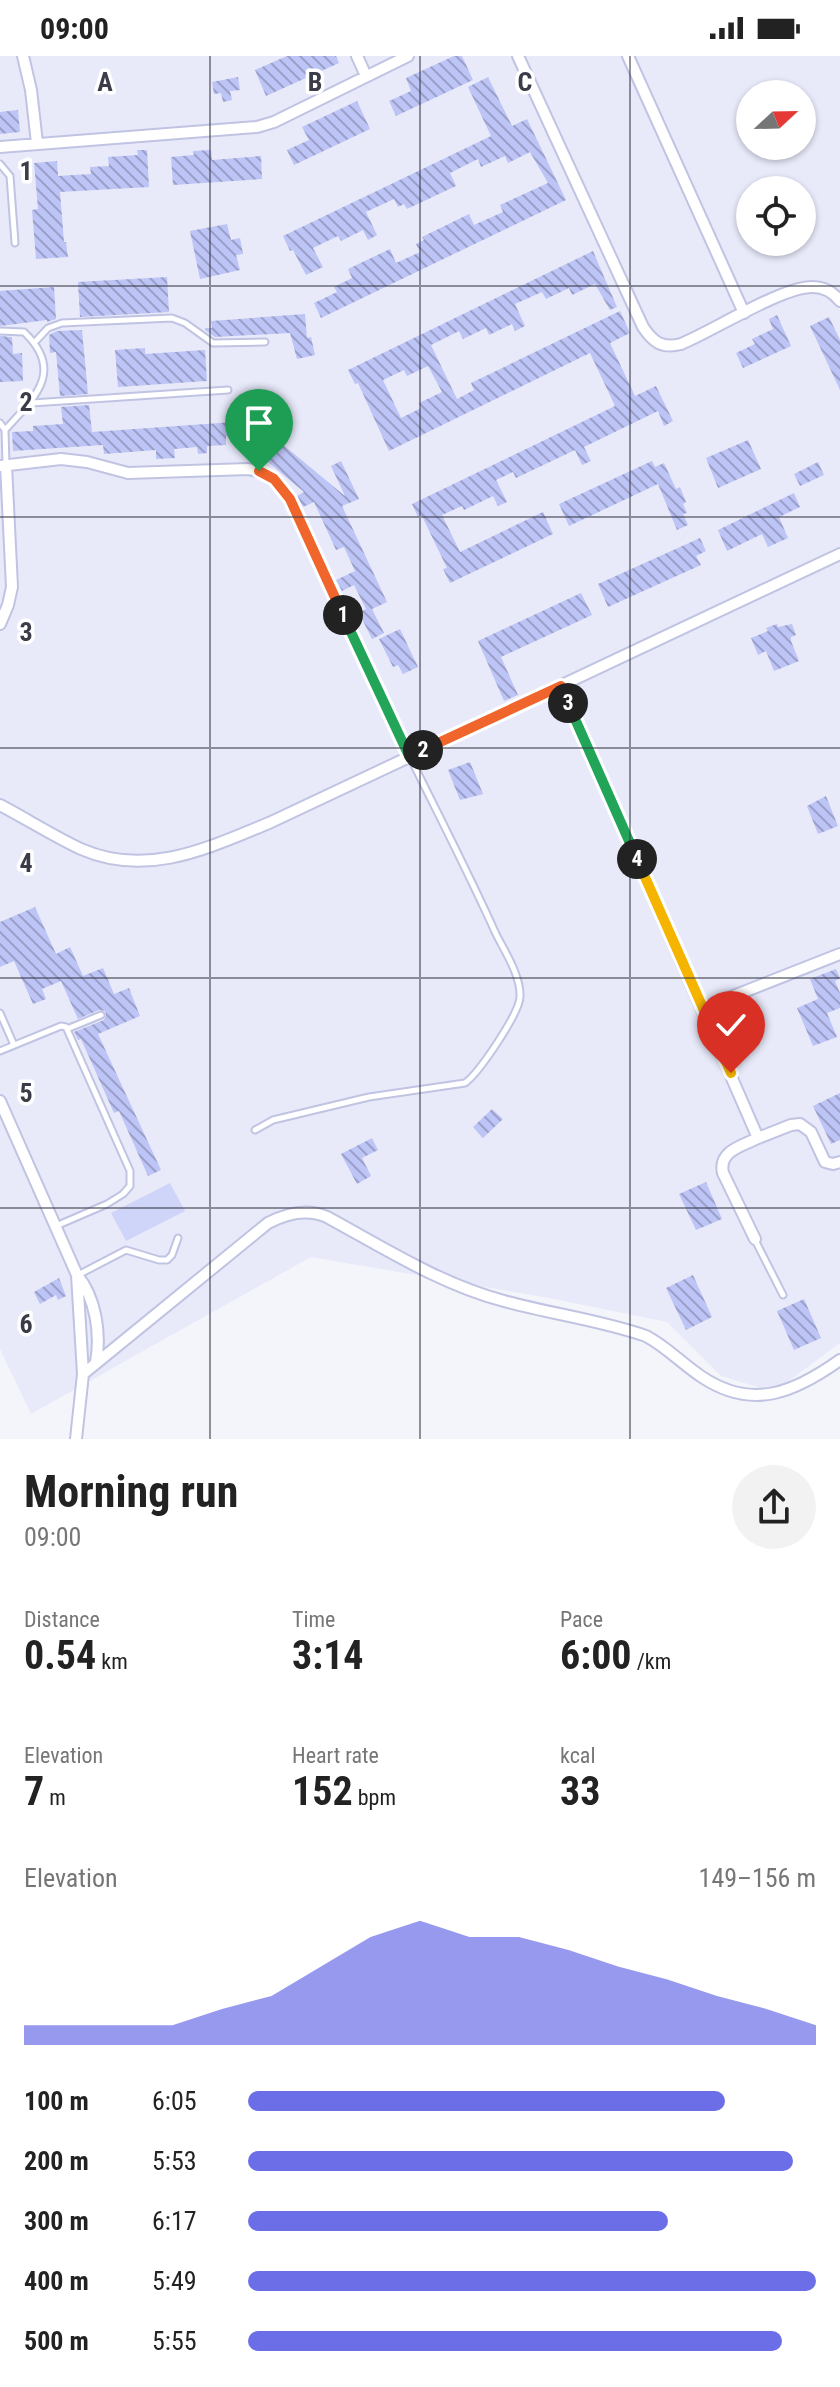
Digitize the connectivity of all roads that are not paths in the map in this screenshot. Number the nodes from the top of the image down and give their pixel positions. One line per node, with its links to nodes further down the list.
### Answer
1 (23, 56): 7 (street)
2 (357, 56): 6 (street)
3 (408, 56): 6 (street)
4 (518, 56): 12 (street)
5 (628, 56): 12 (street)
6 (366, 76): 7 (street)
7 (37, 143): 8 (street)
8 (0, 147)
9 (0, 164): 10 (lane)
10 (15, 243)
11 (837, 292): 12 (street)
12 (744, 313)
13 (0, 331): 15 (lane)
14 (265, 342): 15 (lane)
15 (34, 343): 17 (lane)
16 (228, 390): 17 (lane)
17 (32, 403): 19 (lane)
18 (0, 423): 19 (lane)
19 (5, 430): 20 (lane)
20 (3, 446): 21 (lane)
21 (3, 465): 23 (street); 29 (street)
22 (0, 484): 23 (street)
23 (7, 501): 24 (street)
24 (4, 514): 26 (street)
25 (840, 554): 28 (street)
26 (4, 600): 27 (street)
27 (1, 624)
28 (561, 686): 29 (street); 32 (street)
29 (409, 756): 30 (street); 40 (lane)
30 (0, 805)
31 (840, 954): 32 (street)
32 (703, 1008): 41 (street)
33 (0, 1013): 36 (lane)
34 (101, 1015): 35 (lane)
35 (67, 1029): 36 (lane); 43 (lane)
36 (14, 1045): 37 (lane)
37 (0, 1051)
38 (0, 1101): 39 (street)
39 (5, 1126): 43 (street)
40 (255, 1130)
41 (758, 1138): 42 (street); 45 (street)
42 (840, 1162)
43 (56, 1226): 46 (street)
44 (178, 1238): 46 (lane)
45 (755, 1239): 47 (lane)
46 (77, 1275): 48 (street); 52 (street)
47 (783, 1295)
48 (98, 1334): 49 (street); 51 (street)
49 (126, 1338): 50 (street); 51 (street)
50 (840, 1360)
51 (96, 1362): 52 (street)
52 (83, 1374): 53 (street)
53 (76, 1439)

